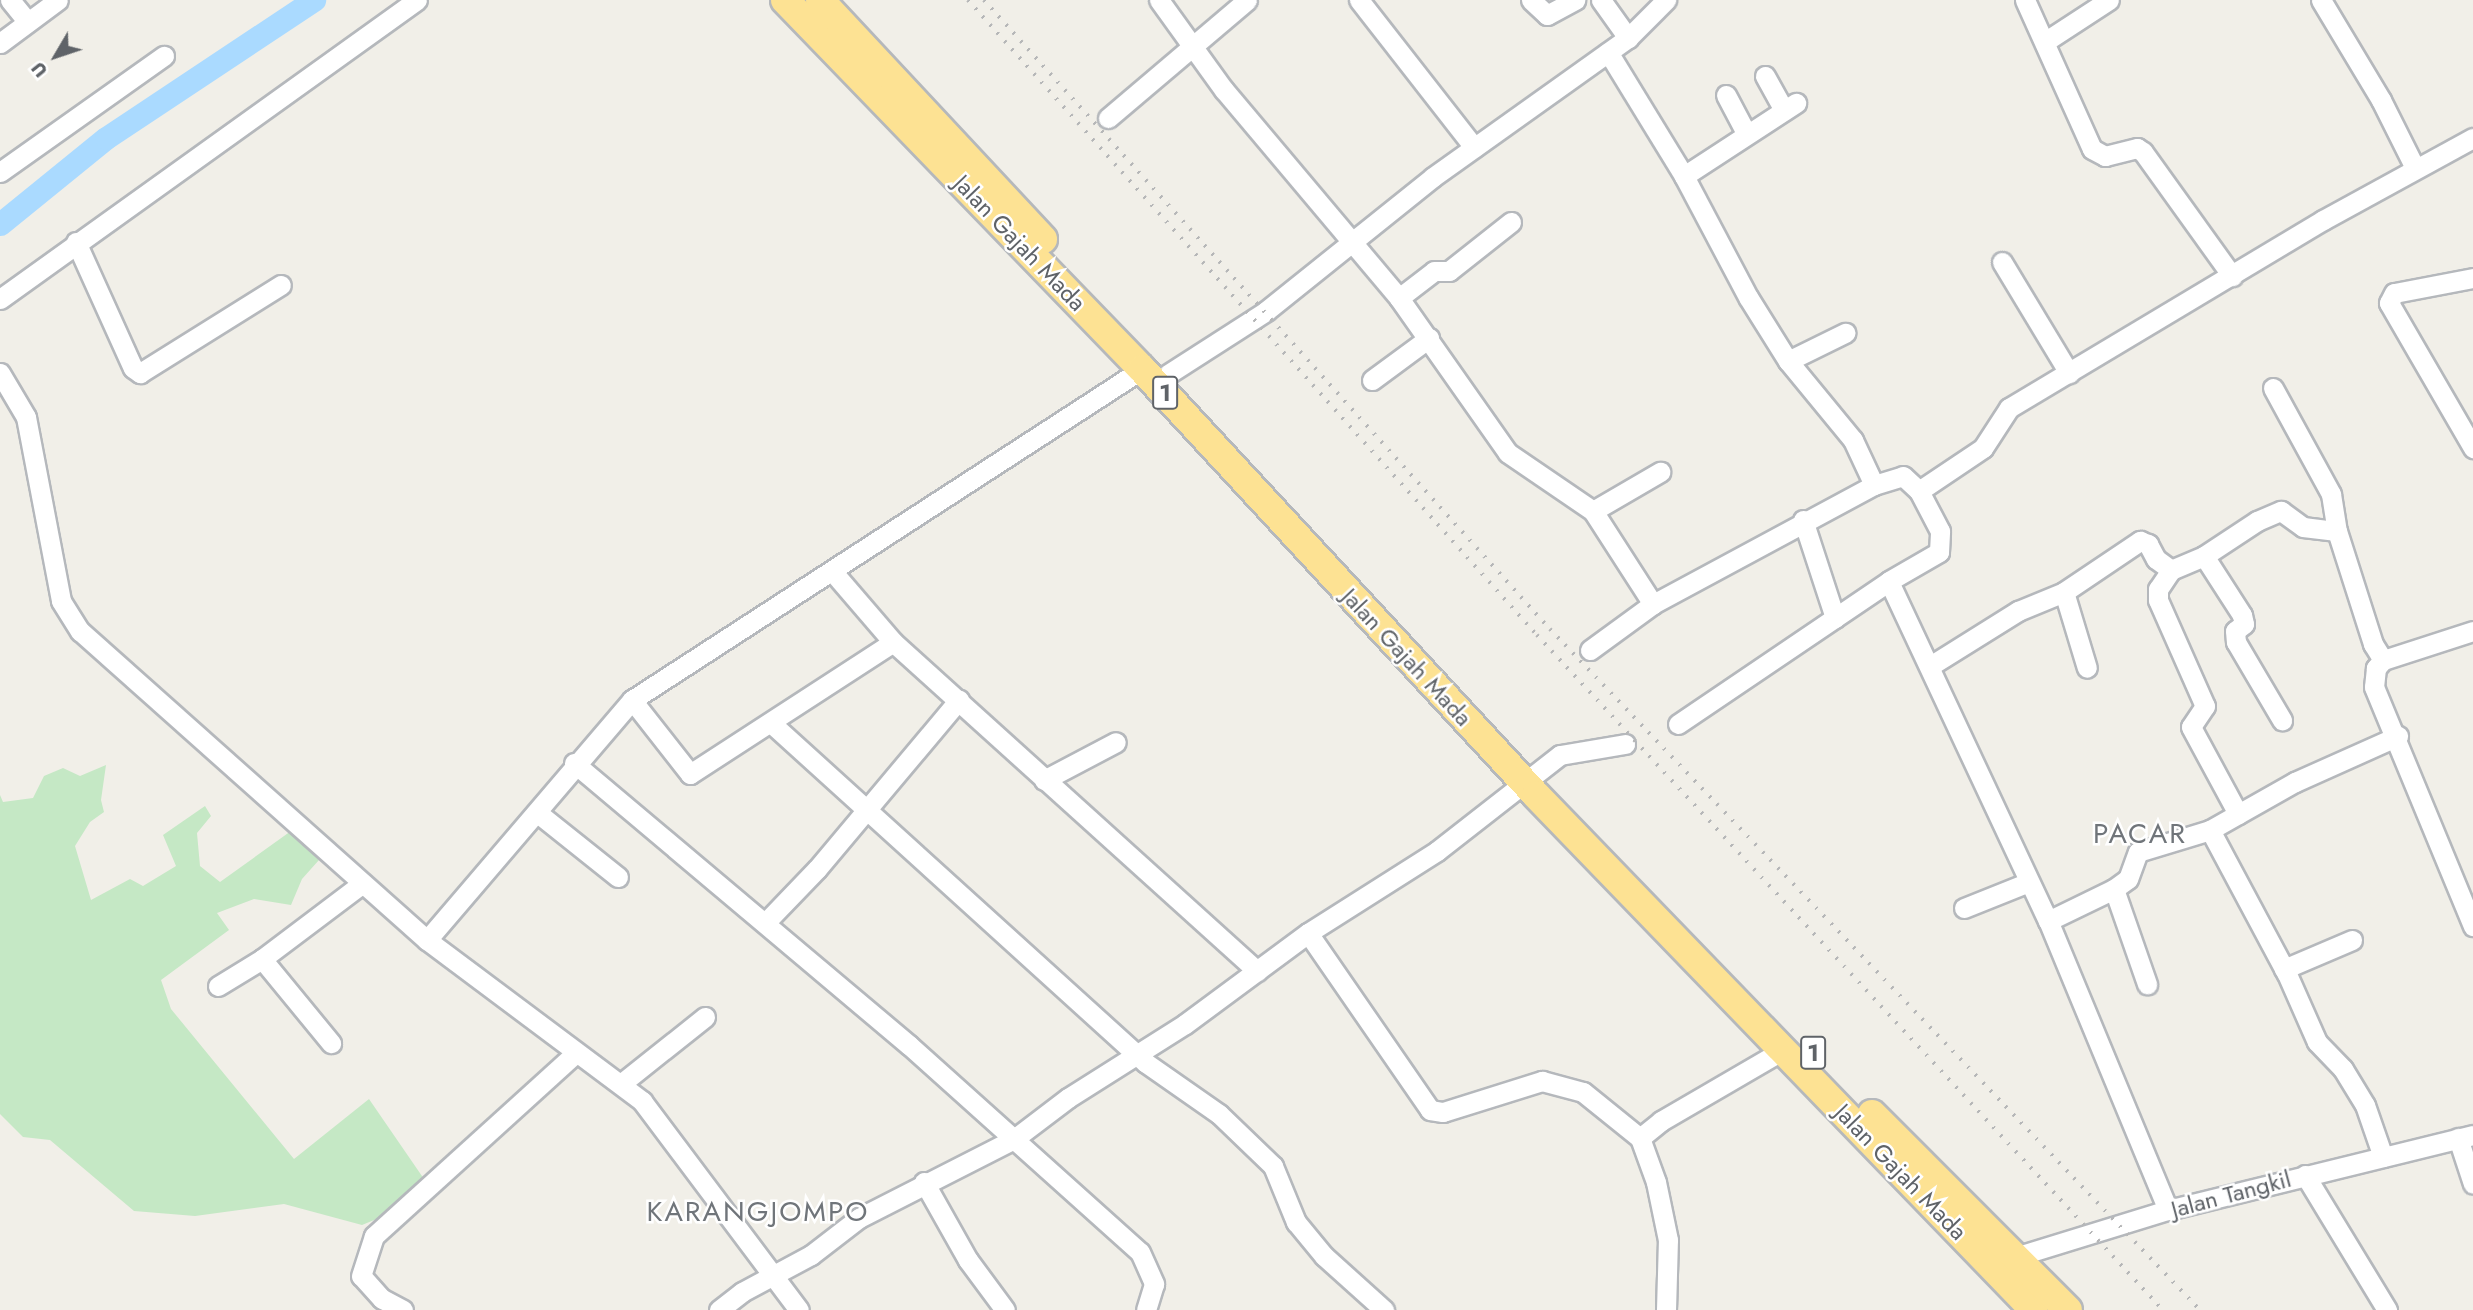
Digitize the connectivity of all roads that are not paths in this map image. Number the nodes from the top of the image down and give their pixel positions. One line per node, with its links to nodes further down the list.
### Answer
1 (10, 0): 16 (street)
2 (58, 0): 16 (street)
3 (417, 0): 34 (street)
4 (785, 0): 44 (highway, Jalan Gajah Mada / 1)
5 (820, 0): 44 (highway, Jalan Gajah Mada / 1)
6 (1159, 0): 20 (street)
7 (1247, 0): 20 (street)
8 (1359, 0): 28 (street)
9 (1531, 0): 10 (street)
10 (1575, 0)
11 (1601, 0): 17 (street)
12 (1666, 0): 17 (street)
13 (2025, 0): 18 (street)
14 (2109, 0): 18 (street)
15 (2321, 0): 29 (street)
16 (28, 22): 19 (street)
17 (1628, 38): 21 (street)
18 (2046, 41): 36 (street)
19 (0, 43)
20 (1190, 46): 25 (street); 33 (street)
21 (1608, 52): 28 (street); 31 (street)
22 (164, 56): 30 (street)
23 (1765, 76): 26 (street)
24 (1726, 95): 26 (street)
25 (1108, 118)
26 (1746, 133): 31 (street)
27 (2473, 138): 29 (street)
28 (1474, 147): 33 (street)
29 (2415, 168): 36 (street)
30 (0, 172)
31 (1684, 176): 43 (street)
32 (1511, 222): 39 (street)
33 (1350, 240): 39 (street); 44 (street)
34 (76, 242): 38 (street); 40 (street)
35 (2002, 262): 46 (street)
36 (2232, 276): 46 (street)
37 (2473, 278): 49 (street)
38 (281, 285)
39 (1399, 298): 42 (street)
40 (0, 299)
41 (1846, 333): 43 (street)
42 (1429, 338): 47 (street); 53 (street)
43 (1788, 360): 51 (street)
44 (1155, 371): 58 (street); 79 (highway, Jalan Gajah Mada / 1)
45 (0, 373): 86 (street)
46 (2069, 373): 52 (street)
47 (1372, 380)
48 (2273, 388): 55 (street)
49 (2473, 448)
50 (1660, 472): 53 (street)
51 (1874, 485): 52 (street); 54 (street)
52 (1919, 491): 59 (street)
53 (1593, 512): 61 (street)
54 (1803, 520): 61 (street); 62 (street)
55 (2337, 531): 56 (street); 66 (street)
56 (2204, 556): 57 (street); 71 (street)
57 (2171, 570): 60 (street); 82 (street)
58 (832, 571): 64 (street); 69 (street)
59 (1892, 588): 62 (street); 67 (street)
60 (2064, 592): 67 (street); 68 (street)
61 (1653, 604): 65 (street)
62 (1835, 618): 73 (street)
63 (2473, 631): 66 (street)
64 (893, 642): 70 (street); 72 (street)
65 (1590, 650)
66 (2383, 660): 74 (street)
67 (1930, 666): 85 (street)
68 (2087, 668)
69 (632, 700): 72 (street); 77 (street)
70 (958, 700): 78 (street); 80 (street)
71 (2282, 720)
72 (771, 723): 80 (street)
73 (1678, 724)
74 (2398, 736): 82 (street); 91 (street)
75 (1116, 741): 78 (street)
76 (1625, 744): 79 (street)
77 (574, 763): 81 (street); 90 (street)
78 (1044, 780): 97 (street)
79 (1541, 787): 94 (street); 102 (highway, Jalan Gajah Mada / 1); 114 (highway, Jalan Gajah Mada / 1)
80 (866, 810): 90 (street); 104 (street)
81 (539, 814): 84 (street); 92 (street)
82 (2238, 814): 83 (street)
83 (2210, 830): 87 (street); 96 (street)
84 (618, 877)
85 (2029, 882): 88 (street); 89 (street)
86 (363, 883): 92 (street); 95 (street)
87 (2114, 890): 89 (street); 98 (street)
88 (1964, 908)
89 (2048, 921): 113 (street)
90 (765, 923): 108 (street)
91 (2473, 926)
92 (427, 940): 103 (street)
93 (2353, 940): 96 (street)
94 (1314, 941): 97 (street); 107 (street)
95 (262, 959): 99 (street); 101 (street)
96 (2284, 969): 109 (street)
97 (1257, 971): 104 (street)
98 (2147, 984)
99 (218, 986)
100 (705, 1017): 105 (street)
101 (331, 1043)
102 (1783, 1050): 107 (street); 114 (highway, Jalan Gajah Mada / 1)
103 (575, 1054): 105 (street); 116 (street)
104 (1146, 1062): 108 (street); 121 (street)
105 (622, 1083): 115 (street)
106 (2465, 1136): 109 (street, Jalan Tangkil); 111 (street)
107 (1640, 1138): 122 (street)
108 (1019, 1144): 112 (street); 120 (street)
109 (2383, 1157): 110 (street, Jalan Tangkil)
110 (2305, 1175): 113 (street, Jalan Tangkil); 125 (street)
111 (2473, 1184)
112 (926, 1188): 115 (street); 119 (street)
113 (2168, 1210): 114 (street, Jalan Tangkil)
114 (2004, 1261): 123 (highway, Jalan Gajah Mada / 1); 124 (highway, Jalan Gajah Mada / 1)
115 (773, 1278): 117 (street); 118 (street)
116 (403, 1310)
117 (719, 1310)
118 (799, 1310)
119 (1005, 1310)
120 (1146, 1310)
121 (1384, 1310)
122 (1665, 1310)
123 (2034, 1310)
124 (2068, 1310)
125 (2387, 1310)

